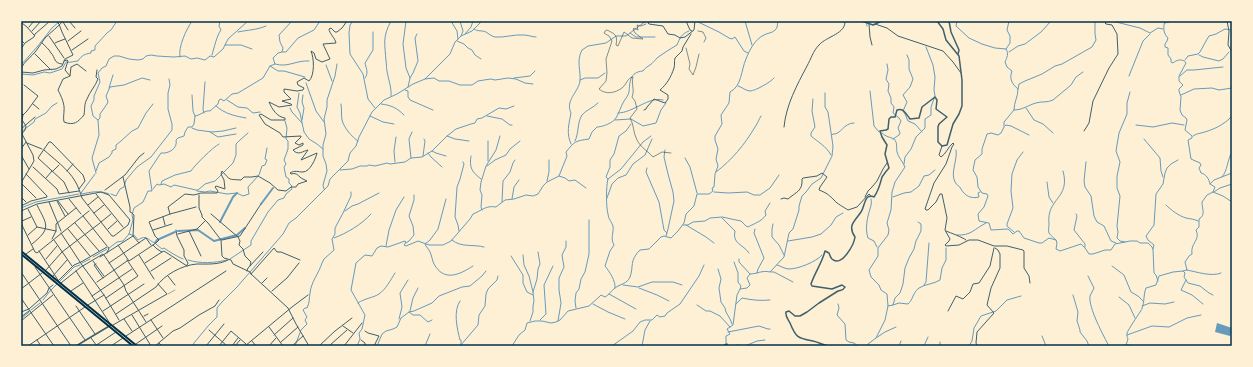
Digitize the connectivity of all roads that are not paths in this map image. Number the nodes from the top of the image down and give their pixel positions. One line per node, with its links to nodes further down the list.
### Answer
1 (34, 21): 25 (street)
2 (41, 21): 28 (street)
3 (50, 21): 32 (street)
4 (56, 21): 24 (street)
5 (69, 21): 26 (street)
6 (347, 21): 93 (street)
7 (649, 21): 31 (street)
8 (686, 21): 30 (street)
9 (695, 21): 30 (street)
10 (708, 21): 11 (street)
11 (715, 21)
12 (845, 21): 66 (street)
13 (862, 21): 21 (street)
14 (882, 21): 22 (street)
15 (937, 21): 46 (street)
16 (949, 21): 46 (street)
17 (1107, 21): 68 (street)
18 (1226, 21): 44 (street)
19 (22, 22): 23 (street); 25 (street)
20 (63, 22): 24 (street); 27 (street)
21 (869, 24): 22 (street); 41 (street)
22 (876, 24): 55 (street)
23 (21, 26)
24 (59, 26): 33 (street); 34 (street)
25 (28, 28): 28 (street)
26 (75, 28)
27 (68, 30)
28 (31, 31): 32 (street)
29 (81, 31): 38 (street)
30 (692, 31): 31 (street)
31 (691, 34): 60 (street)
32 (35, 35): 39 (street)
33 (49, 36): 37 (street); 40 (street)
34 (65, 39): 38 (street); 40 (street)
35 (88, 39): 43 (street)
36 (21, 40): 39 (street)
37 (42, 42): 45 (street); 49 (street)
38 (67, 42): 43 (street)
39 (24, 44): 42 (street)
40 (55, 44): 47 (street)
41 (872, 45)
42 (21, 49)
43 (71, 50): 47 (street)
44 (1232, 52)
45 (34, 53): 50 (street); 51 (street)
46 (958, 54): 55 (street)
47 (65, 59): 48 (street)
48 (63, 61): 49 (street); 56 (street)
49 (62, 64): 51 (street)
50 (21, 68)
51 (51, 70): 54 (street)
52 (97, 70): 56 (street)
53 (86, 71): 56 (street)
54 (21, 72)
55 (961, 73): 71 (street)
56 (70, 76)
57 (24, 85): 58 (street)
58 (33, 103): 59 (street); 62 (street)
59 (39, 108)
60 (644, 110)
61 (21, 112): 62 (street)
62 (23, 115): 64 (street)
63 (35, 117): 65 (street)
64 (22, 120): 65 (street)
65 (26, 125): 67 (street); 69 (street)
66 (784, 127)
67 (21, 129)
68 (1084, 131)
69 (22, 134): 70 (street)
70 (27, 142): 72 (street); 73 (street); 80 (street)
71 (942, 146): 76 (street); 143 (street)
72 (21, 149)
73 (43, 150): 77 (street); 78 (street); 82 (street)
74 (144, 153): 84 (street)
75 (21, 155): 80 (street)
76 (887, 163): 95 (street); 98 (street)
77 (60, 164): 81 (street); 82 (street)
78 (73, 164): 81 (street); 88 (street)
79 (33, 167): 85 (street)
80 (30, 170): 83 (street)
81 (67, 171): 87 (street)
82 (52, 172): 85 (street); 91 (street)
83 (26, 174): 86 (street); 99 (street)
84 (123, 177): 90 (street); 149 (street)
85 (46, 178): 91 (street)
86 (21, 182): 99 (street)
87 (78, 186): 88 (street); 89 (street)
88 (81, 187): 89 (street)
89 (79, 190): 91 (street); 94 (street)
90 (105, 190)
91 (69, 193)
92 (96, 194): 94 (street); 97 (street); 136 (street)
93 (198, 194): 118 (street); 125 (street)
94 (81, 196): 100 (street); 108 (street)
95 (871, 196): 98 (street); 336 (street)
96 (21, 197): 104 (street)
97 (98, 197): 106 (street); 108 (street)
98 (864, 198): 101 (street)
99 (37, 199): 104 (street)
100 (68, 199): 102 (street); 112 (street)
101 (780, 199)
102 (57, 201): 103 (street); 117 (street); 123 (street)
103 (48, 202): 105 (street); 129 (street)
104 (27, 203): 109 (street)
105 (37, 204): 111 (street); 137 (street)
106 (104, 204): 115 (street); 116 (street)
107 (261, 204): 151 (street)
108 (87, 205): 115 (street)
109 (21, 206)
110 (196, 207): 118 (street)
111 (28, 208): 113 (street); 122 (street)
112 (76, 208): 117 (street); 120 (street)
113 (21, 211)
114 (89, 211): 120 (street)
115 (94, 213): 128 (street)
116 (112, 213): 124 (street); 128 (street)
117 (69, 214): 123 (street)
118 (170, 214): 121 (street)
119 (211, 214): 151 (street)
120 (82, 215): 127 (street); 135 (street)
121 (163, 216): 131 (street); 139 (street)
122 (32, 217): 126 (street); 133 (street)
123 (65, 217): 129 (street)
124 (118, 221): 136 (street); 138 (street)
125 (206, 221): 142 (street); 153 (street)
126 (22, 222): 132 (street)
127 (75, 222): 134 (street); 147 (street)
128 (100, 222): 135 (street); 138 (street)
129 (57, 223): 141 (street); 144 (street)
130 (172, 224): 131 (street)
131 (166, 226): 139 (street)
132 (22, 227): 164 (street)
133 (37, 227): 137 (street); 145 (street)
134 (68, 228): 144 (street); 154 (street)
135 (93, 228): 147 (street); 162 (street)
136 (124, 228): 138 (street)
137 (46, 229): 141 (street); 157 (street)
138 (107, 230)
139 (153, 230): 160 (street)
140 (176, 230): 148 (street)
141 (56, 231): 146 (street)
142 (189, 231): 148 (street); 177 (street)
143 (945, 231): 155 (street); 155 (street)
144 (61, 232): 150 (street); 161 (street)
145 (28, 234)
146 (55, 234): 150 (street); 152 (street)
147 (85, 234): 154 (street); 168 (street)
148 (177, 234): 194 (street)
149 (133, 236): 156 (street); 159 (street)
150 (56, 237): 152 (street)
151 (238, 237): 153 (street); 195 (street)
152 (53, 238): 158 (street); 166 (street)
153 (222, 240): 186 (street)
154 (77, 241): 161 (street); 178 (street)
155 (967, 241): 163 (street)
156 (139, 243): 160 (street); 172 (street)
157 (32, 244)
158 (58, 245): 167 (street); 182 (street)
159 (118, 245): 171 (street); 172 (street)
160 (152, 245): 169 (street); 174 (street)
161 (70, 246): 167 (street); 188 (street)
162 (107, 247): 168 (street); 171 (street)
163 (995, 247): 218 (street); 252 (street); 337 (street)
164 (33, 248): 166 (street); 175 (street)
165 (21, 251): 175 (main road)
166 (39, 251): 182 (street)
167 (62, 252): 183 (street); 196 (street)
168 (99, 252): 178 (street)
169 (162, 252): 180 (street); 192 (street)
170 (263, 252): 195 (street)
171 (107, 253): 176 (street)
172 (124, 253): 185 (street); 189 (street)
173 (21, 254): 175 (main road)
174 (139, 254): 185 (street); 192 (street)
175 (25, 255): 181 (main road); 191 (main road); 200 (main road)
176 (104, 255): 179 (street); 184 (street); 189 (street)
177 (201, 256)
178 (90, 257): 188 (street)
179 (100, 257)
180 (172, 257): 194 (street); 205 (street)
181 (21, 258)
182 (45, 259): 196 (street)
183 (68, 260): 197 (street); 206 (street)
184 (92, 260): 193 (street); 211 (street)
185 (128, 260): 198 (street); 199 (street)
186 (229, 260): 194 (street); 203 (street)
187 (300, 260): 207 (street)
188 (80, 262): 193 (street); 197 (street)
189 (109, 263): 199 (street)
190 (299, 263): 231 (street)
191 (33, 264): 200 (main road); 208 (street)
192 (145, 264): 205 (street)
193 (83, 266): 201 (street); 216 (street)
194 (187, 266): 209 (street)
195 (250, 266): 203 (street)
196 (50, 267): 200 (street); 206 (street)
197 (72, 267): 215 (street)
198 (132, 268): 212 (street); 224 (street)
199 (114, 270): 211 (street); 212 (street)
200 (44, 271): 208 (street); 210 (main road); 215 (main road)
201 (76, 271): 215 (street); 217 (street)
202 (226, 271): 266 (street)
203 (247, 271): 207 (street)
204 (21, 272): 219 (street)
205 (150, 272): 214 (street)
206 (55, 274): 210 (street); 215 (street)
207 (251, 274): 222 (street)
208 (40, 275): 219 (street); 226 (street)
209 (168, 276): 221 (street); 225 (street)
210 (52, 277): 215 (main road)
211 (104, 277): 216 (street)
212 (119, 278): 224 (street); 228 (street)
213 (267, 278): 222 (street)
214 (154, 279)
215 (59, 282): 230 (main road); 246 (main road)
216 (96, 282): 228 (street)
217 (84, 283): 230 (street); 237 (street)
218 (1030, 283)
219 (29, 284): 227 (street); 240 (street)
220 (144, 284): 232 (street)
221 (158, 284): 233 (street); 243 (street)
222 (261, 284): 231 (street)
223 (53, 285): 226 (street)
224 (124, 285): 232 (street); 239 (street)
225 (175, 285)
226 (49, 288): 234 (street); 240 (street)
227 (21, 290)
228 (101, 290): 235 (street); 237 (street)
229 (175, 290): 233 (lane)
230 (70, 292): 246 (main road)
231 (271, 292): 248 (street)
232 (128, 294): 243 (street); 247 (street)
233 (167, 294): 250 (street)
234 (53, 295): 244 (street); 261 (street)
235 (104, 295): 239 (street); 242 (street)
236 (308, 295): 248 (street)
237 (92, 296): 242 (street)
238 (21, 298): 249 (street)
239 (106, 298): 247 (street)
240 (39, 299): 244 (street); 249 (street)
241 (219, 300): 294 (street)
242 (95, 301): 246 (street); 254 (street)
243 (134, 302): 250 (street); 256 (street)
244 (42, 304): 255 (street); 271 (street)
245 (76, 306): 251 (street)
246 (86, 306): 251 (street); 272 (main road)
247 (111, 306): 254 (street); 256 (street)
248 (289, 309): 262 (street); 274 (street)
249 (29, 310): 253 (street); 255 (street); 259 (street)
250 (139, 310): 257 (street); 260 (street)
251 (79, 311): 261 (street); 287 (street)
252 (948, 311)
253 (21, 312)
254 (102, 312): 272 (street)
255 (31, 313): 267 (street); 285 (street)
256 (116, 314): 265 (street)
257 (132, 314): 264 (street); 276 (street)
258 (148, 314): 260 (street)
259 (21, 317)
260 (143, 317): 268 (street)
261 (69, 318): 271 (street); 299 (street)
262 (293, 318): 277 (street); 286 (street)
263 (352, 318): 275 (street)
264 (124, 319): 265 (street); 283 (street)
265 (120, 320): 272 (street)
266 (151, 320): 268 (street); 278 (street)
267 (21, 321)
268 (147, 323): 276 (street)
269 (362, 323): 284 (street)
270 (224, 324): 288 (street)
271 (57, 326): 285 (street); 310 (street)
272 (110, 326): 282 (main road); 287 (street); 291 (main road)
273 (162, 326): 278 (street)
274 (268, 326): 286 (street); 300 (street)
275 (342, 326): 280 (street); 329 (street)
276 (139, 327): 283 (street); 293 (street)
277 (298, 327): 289 (street); 304 (street)
278 (157, 330): 293 (street); 294 (street)
279 (209, 330): 288 (street)
280 (347, 330): 284 (street); 330 (street)
281 (365, 331): 333 (street)
282 (116, 332): 291 (main road); 312 (street)
283 (132, 332): 291 (street)
284 (353, 333): 331 (street)
285 (46, 334): 297 (street); 309 (street)
286 (274, 334): 292 (street)
287 (95, 335): 290 (street)
288 (214, 336): 301 (street); 319 (street)
289 (303, 336): 327 (street); 328 (street)
290 (91, 337): 299 (street); 312 (street)
291 (124, 337): 302 (street); 315 (main road)
292 (276, 337): 304 (street); 325 (street)
293 (145, 338): 315 (street); 316 (street)
294 (163, 338): 303 (street)
295 (239, 338): 296 (street); 301 (street); 322 (street)
296 (241, 339): 306 (street); 323 (street)
297 (37, 340): 305 (street); 308 (street)
298 (361, 340): 332 (street)
299 (85, 341): 311 (street)
300 (251, 341): 306 (street); 324 (street)
301 (222, 342): 320 (street); 321 (street)
302 (115, 343): 313 (street); 314 (street)
303 (158, 343): 317 (street); 318 (street)
304 (280, 343): 326 (street)
305 (31, 345): 307 (street)
306 (246, 345)
307 (28, 346)
308 (41, 346)
309 (54, 346)
310 (71, 346)
311 (76, 346)
312 (96, 346)
313 (111, 346)
314 (118, 346)
315 (134, 346)
316 (151, 346)
317 (155, 346)
318 (162, 346)
319 (206, 346)
320 (219, 346)
321 (227, 346)
322 (232, 346)
323 (235, 346)
324 (256, 346)
325 (269, 346)
326 (283, 346)
327 (292, 346)
328 (308, 346)
329 (319, 346)
330 (330, 346)
331 (344, 346)
332 (365, 346)
333 (374, 346)
334 (723, 346): 335 (street)
335 (727, 346)
336 (828, 346)
337 (978, 346)

